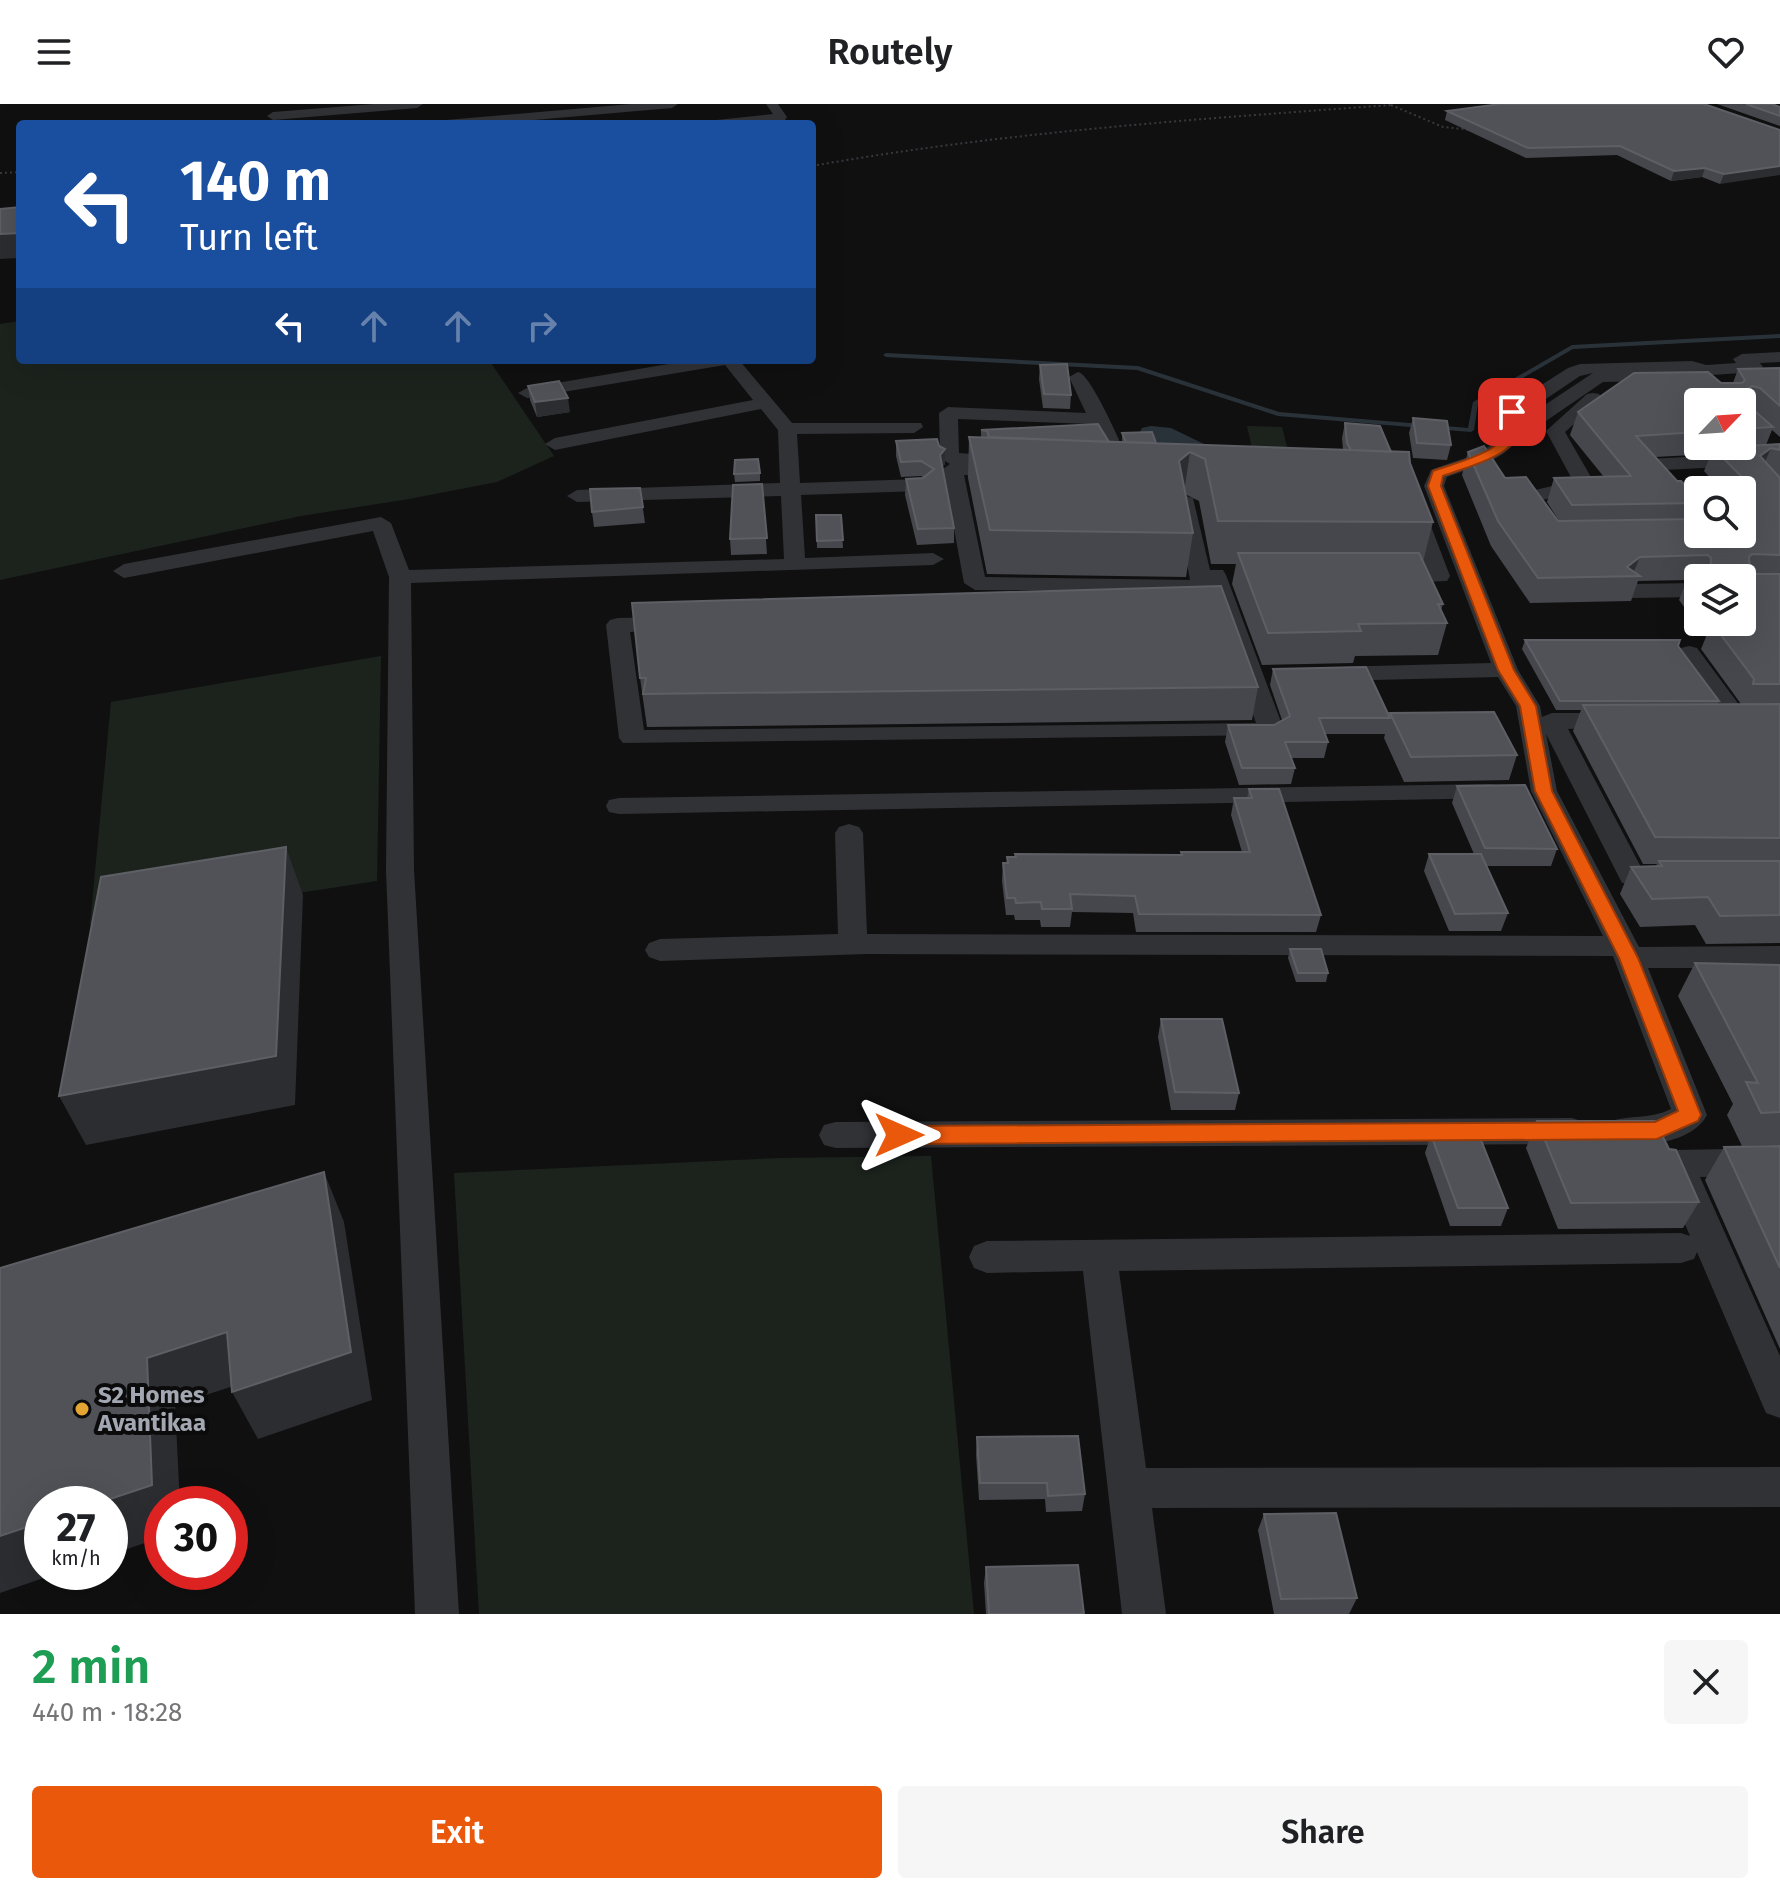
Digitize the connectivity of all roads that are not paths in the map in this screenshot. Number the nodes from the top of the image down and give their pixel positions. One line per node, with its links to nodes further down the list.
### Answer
1 (417, 104): 5 (street)
2 (672, 104): 4 (street)
3 (772, 104): 7 (street)
4 (539, 115): 6 (street)
5 (273, 116)
6 (487, 120)
7 (754, 120)
8 (1780, 357): 12 (street)
9 (699, 364): 13 (street)
10 (733, 364): 14 (street)
11 (1078, 377): 15 (street)
12 (1704, 381): 21 (street); 27 (street)
13 (527, 393)
14 (766, 403): 17 (street); 18 (street)
15 (1099, 419): 20 (street); 31 (street)
16 (914, 427): 17 (street)
17 (787, 429): 23 (street)
18 (555, 444)
19 (1777, 450): 26 (street)
20 (1122, 468)
21 (1431, 484): 32 (street); 40 (street)
22 (921, 485): 23 (street)
23 (790, 491): 24 (street); 29 (street)
24 (577, 496)
25 (1186, 502): 31 (street)
26 (1684, 515)
27 (1557, 538)
28 (933, 559): 29 (street)
29 (795, 565): 33 (street)
30 (124, 571): 33 (street)
31 (1216, 575): 36 (street)
32 (1375, 576)
33 (400, 577): 62 (street)
34 (1684, 590): 35 (street)
35 (1632, 591)
36 (1227, 607): 37 (street); 43 (street)
37 (1133, 610)
38 (696, 623): 43 (street)
39 (1689, 653): 45 (street)
40 (1506, 670): 42 (street); 44 (street)
41 (1283, 674): 43 (street)
42 (1315, 674)
43 (1251, 675)
44 (1528, 706): 46 (street); 49 (street)
45 (1701, 714)
46 (1544, 791): 47 (street); 52 (street)
47 (619, 806)
48 (849, 833): 50 (street)
49 (1691, 876)
50 (853, 945): 51 (street); 52 (street)
51 (660, 950)
52 (1626, 952): 53 (street); 54 (street)
53 (1780, 957)
54 (836, 1135)
55 (1780, 1162): 59 (street)
56 (1681, 1248): 57 (street)
57 (1099, 1256): 58 (street); 61 (street)
58 (987, 1257)
59 (1780, 1400)
60 (1780, 1487): 61 (street)
61 (1127, 1488): 63 (street)
62 (437, 1614)
63 (1144, 1614)

